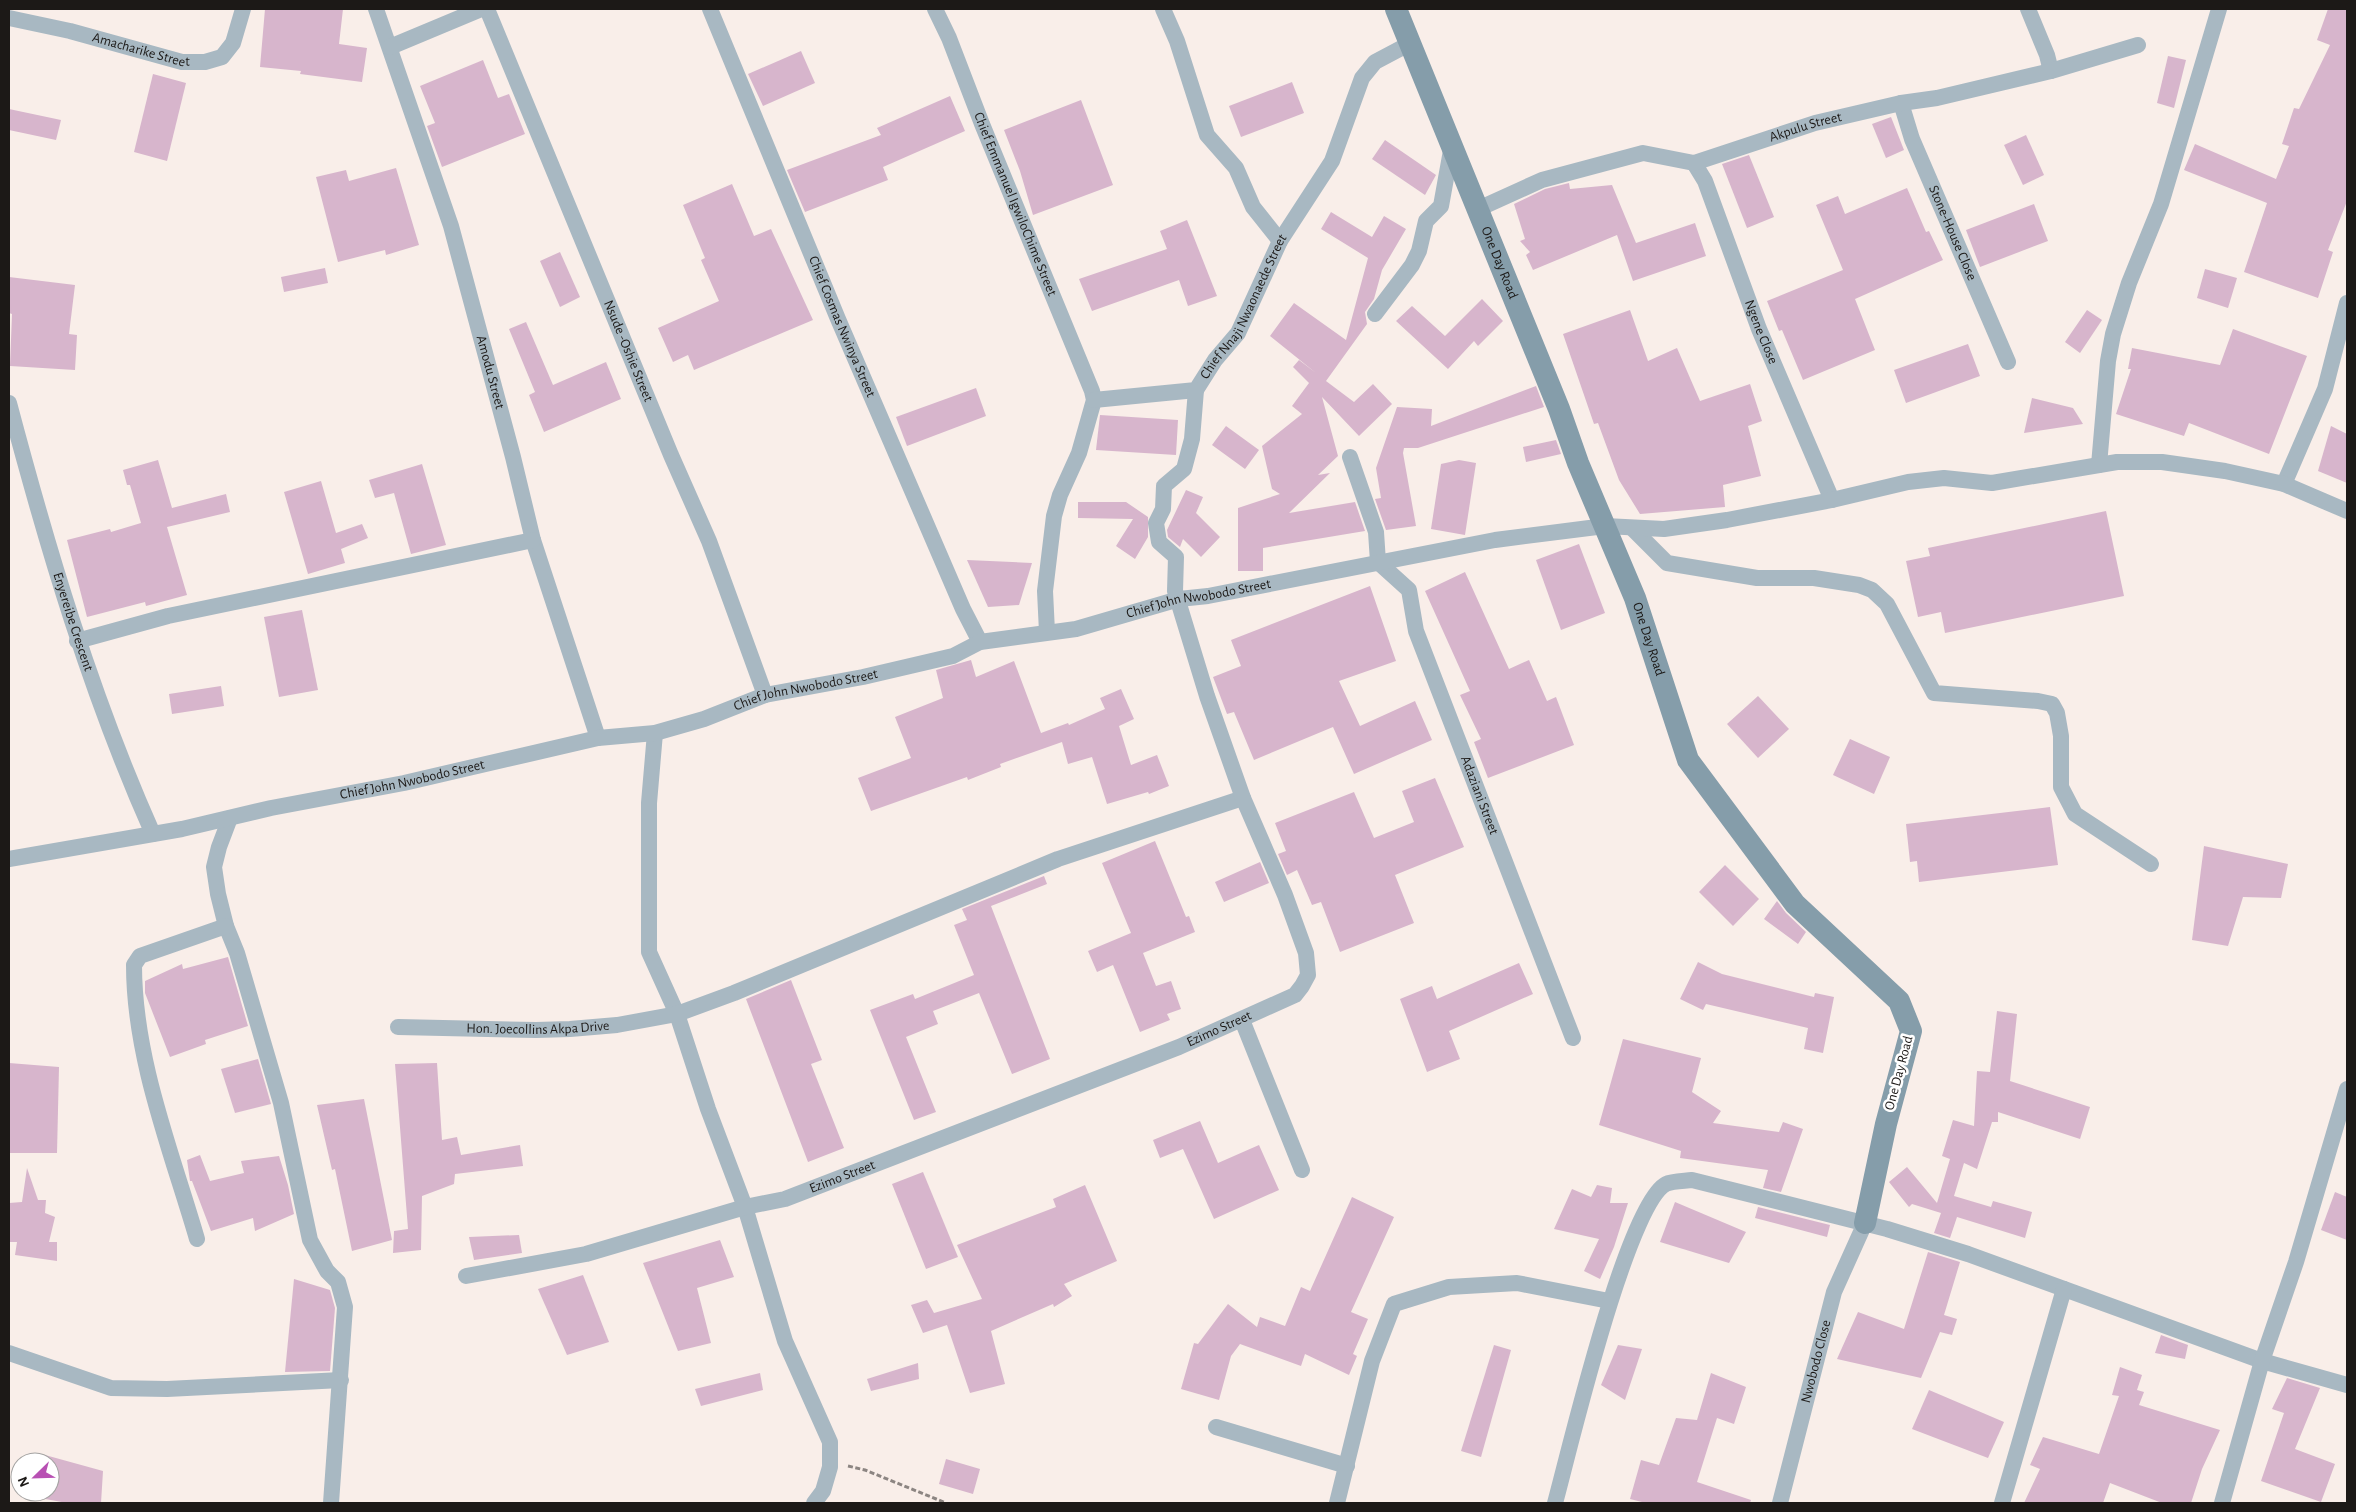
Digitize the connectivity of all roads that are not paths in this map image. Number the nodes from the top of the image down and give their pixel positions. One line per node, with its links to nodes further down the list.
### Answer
1 (243, 9): 11 (street, Amacharike Street)
2 (376, 9): 14 (street, Amodu Street)
3 (481, 9): 14 (street)
4 (487, 9): 40 (street, Nsude -Oshie Street)
5 (710, 9): 39 (street, Chief Cosmas Nwinya Street)
6 (935, 9): 25 (street, Chief Emmanuel IgwiloChime Street)
7 (1163, 9): 20 (street)
8 (1396, 9): 12 (main road, One Day Road)
9 (2028, 9): 15 (street)
10 (2219, 9): 28 (street)
11 (9, 18)
12 (1410, 44): 17 (main road, One Day Road); 20 (street, Chief Nnaji Nwaonaede Street)
13 (2138, 45): 15 (street, Akpulu Street)
14 (390, 47): 34 (street, Amodu Street)
15 (2050, 71): 16 (street, Akpulu Street)
16 (1900, 103): 18 (street, Akpulu Street); 23 (street, Stone-House Close)
17 (1452, 145): 19 (main road, One Day Road); 22 (street)
18 (1694, 163): 19 (street, Akpulu Street); 30 (street, Ngene Close)
19 (1478, 209): 32 (main road, One Day Road)
20 (1280, 241): 24 (street, Chief Nnaji Nwaonaede Street)
21 (2347, 303): 29 (street)
22 (1375, 314)
23 (2008, 362)
24 (1196, 390): 25 (street, Chief Nnaji Nwaonaede Street); 36 (street, Ezimo Street)
25 (1094, 400): 37 (street)
26 (9, 403): 38 (street, Enyereibe Crescent)
27 (1350, 457): 35 (street)
28 (2100, 465): 29 (street, Chief John Nwobodo Street); 30 (street, Chief John Nwobodo Street)
29 (2284, 484): 31 (street, Chief John Nwobodo Street)
30 (1832, 500): 33 (street, Chief John Nwobodo Street)
31 (2347, 511)
32 (1604, 526): 33 (street, Chief John Nwobodo Street); 35 (street, Chief John Nwobodo Street); 56 (main road, One Day Road)
33 (1633, 529): 47 (street)
34 (533, 540): 38 (street); 42 (street, Amodu Street)
35 (1378, 562): 36 (street, Chief John Nwobodo Street); 52 (street, Adaziani Street)
36 (1179, 599): 37 (street, Chief John Nwobodo Street); 43 (street, Ezimo Street)
37 (1047, 632): 39 (street, Chief John Nwobodo Street)
38 (78, 641): 45 (street, Enyereibe Crescent)
39 (980, 642): 40 (street, Chief John Nwobodo Street)
40 (765, 695): 41 (street, Chief John Nwobodo Street)
41 (655, 733): 42 (street, Chief John Nwobodo Street); 49 (street)
42 (598, 738): 44 (street, Chief John Nwobodo Street)
43 (1243, 798): 49 (street, Hon. Joecollins Akpa Drive); 50 (street, Ezimo Street)
44 (230, 818): 45 (street, Chief John Nwobodo Street); 48 (street)
45 (153, 834): 46 (street, Chief John Nwobodo Street)
46 (9, 859)
47 (2151, 864)
48 (226, 926): 57 (street); 63 (street)
49 (677, 1014): 51 (street, Hon. Joecollins Akpa Drive); 55 (street)
50 (1242, 1020): 54 (street); 55 (street, Ezimo Street)
51 (398, 1027)
52 (1573, 1038)
53 (2347, 1089): 62 (street)
54 (1302, 1170)
55 (745, 1207): 58 (street, Ezimo Street); 68 (street)
56 (1865, 1223): 59 (street); 60 (street); 71 (street, Nwobodo Close)
57 (197, 1238)
58 (466, 1276)
59 (2064, 1289): 62 (street); 72 (street)
60 (1609, 1301): 66 (street); 70 (street)
61 (9, 1353): 63 (street)
62 (2262, 1360): 64 (street); 73 (street)
63 (341, 1380): 67 (street)
64 (2347, 1385)
65 (1216, 1427): 66 (street)
66 (1347, 1466): 69 (street)
67 (331, 1503)
68 (814, 1503)
69 (1337, 1503)
70 (1556, 1503)
71 (1780, 1503)
72 (2002, 1503)
73 (2222, 1503)

